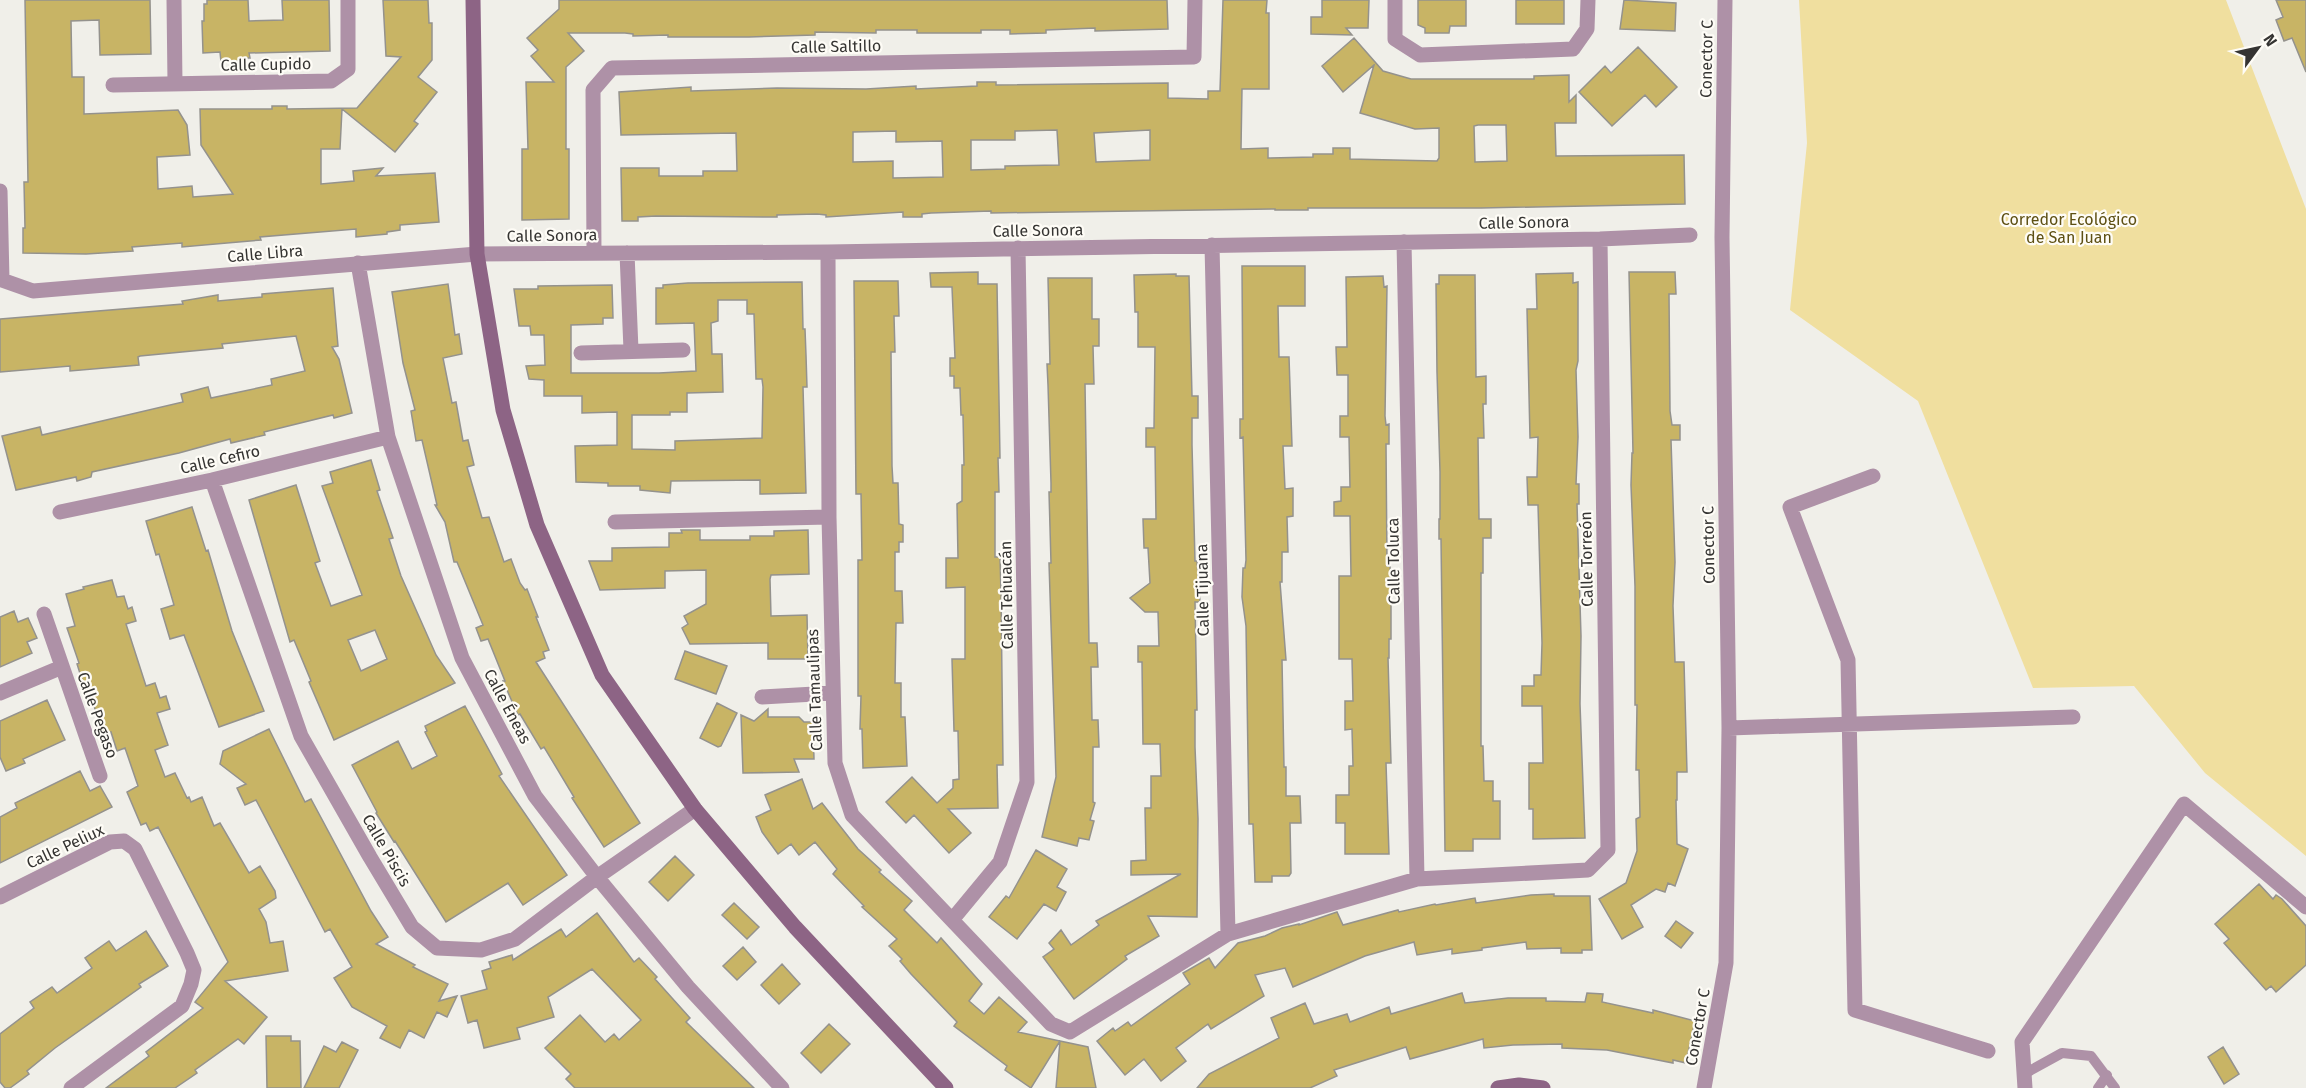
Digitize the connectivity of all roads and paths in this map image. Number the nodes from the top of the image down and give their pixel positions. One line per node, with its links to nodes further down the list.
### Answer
1 (174, 0): 8 (street)
2 (348, 0): 8 (street, Calle Cupido)
3 (473, 0): 19 (street)
4 (1195, 0): 16 (street, Calle Saltillo)
5 (1395, 0): 6 (street)
6 (1588, 0)
7 (1725, 0): 37 (street, Conector C)
8 (175, 83): 9 (street, Calle Cupido)
9 (113, 85)
10 (0, 190): 20 (street, Calle Libra)
11 (1690, 235): 12 (street, Calle Sonora)
12 (1600, 239): 13 (street, Calle Sonora); 41 (street, Calle Torreón)
13 (1404, 242): 14 (street, Calle Sonora); 41 (street, Calle Toluca)
14 (1212, 245): 15 (street, Calle Sonora); 45 (street, Calle Tijuana)
15 (1018, 248): 17 (street, Calle Sonora); 44 (street, Calle Tehuacán)
16 (594, 252): 18 (street, Calle Sonora); 19 (street, Calle Sonora)
17 (828, 252): 18 (street, Calle Sonora); 28 (street, Calle Tamaulipas)
18 (627, 253): 21 (street)
19 (477, 254): 20 (street, Calle Libra); 39 (street)
20 (358, 262): 24 (street, Calle Éneas)
21 (631, 350): 22 (street); 23 (street)
22 (683, 350)
23 (581, 353)
24 (388, 437): 26 (street, Calle Cefiro); 40 (street, Calle Éneas)
25 (1873, 476): 36 (street)
26 (213, 480): 27 (street, Calle Cefiro); 40 (street, Calle Piscis)
27 (60, 512)
28 (829, 517): 29 (street); 33 (street, Calle Tamaulipas)
29 (615, 522)
30 (44, 614): 31 (street, Calle Pegaso)
31 (62, 667): 32 (street, Calle Pegaso); 38 (street, Calle Pegaso)
32 (0, 693)
33 (832, 693): 34 (street); 44 (street, Calle Tamaulipas)
34 (762, 697)
35 (2073, 717): 36 (street)
36 (1849, 725): 37 (street); 46 (street)
37 (1730, 728): 54 (street, Conector C)
38 (100, 776)
39 (695, 809): 40 (street, Calle Piscis); 51 (street)
40 (597, 877): 50 (street, Calle Éneas)
41 (1417, 879): 45 (street)
42 (0, 897): 49 (street, Calle Peliux)
43 (2306, 907): 48 (street)
44 (952, 920): 45 (street, Calle Tamaulipas)
45 (1228, 934)
46 (1988, 1051)
47 (2107, 1075): 48 (lane); 55 (lane); 56 (lane)
48 (2024, 1081)
49 (71, 1088)
50 (782, 1088)
51 (946, 1088)
52 (1498, 1088): 53 (street)
53 (1543, 1088)
54 (1704, 1088)
55 (2098, 1088)
56 (2115, 1088)

